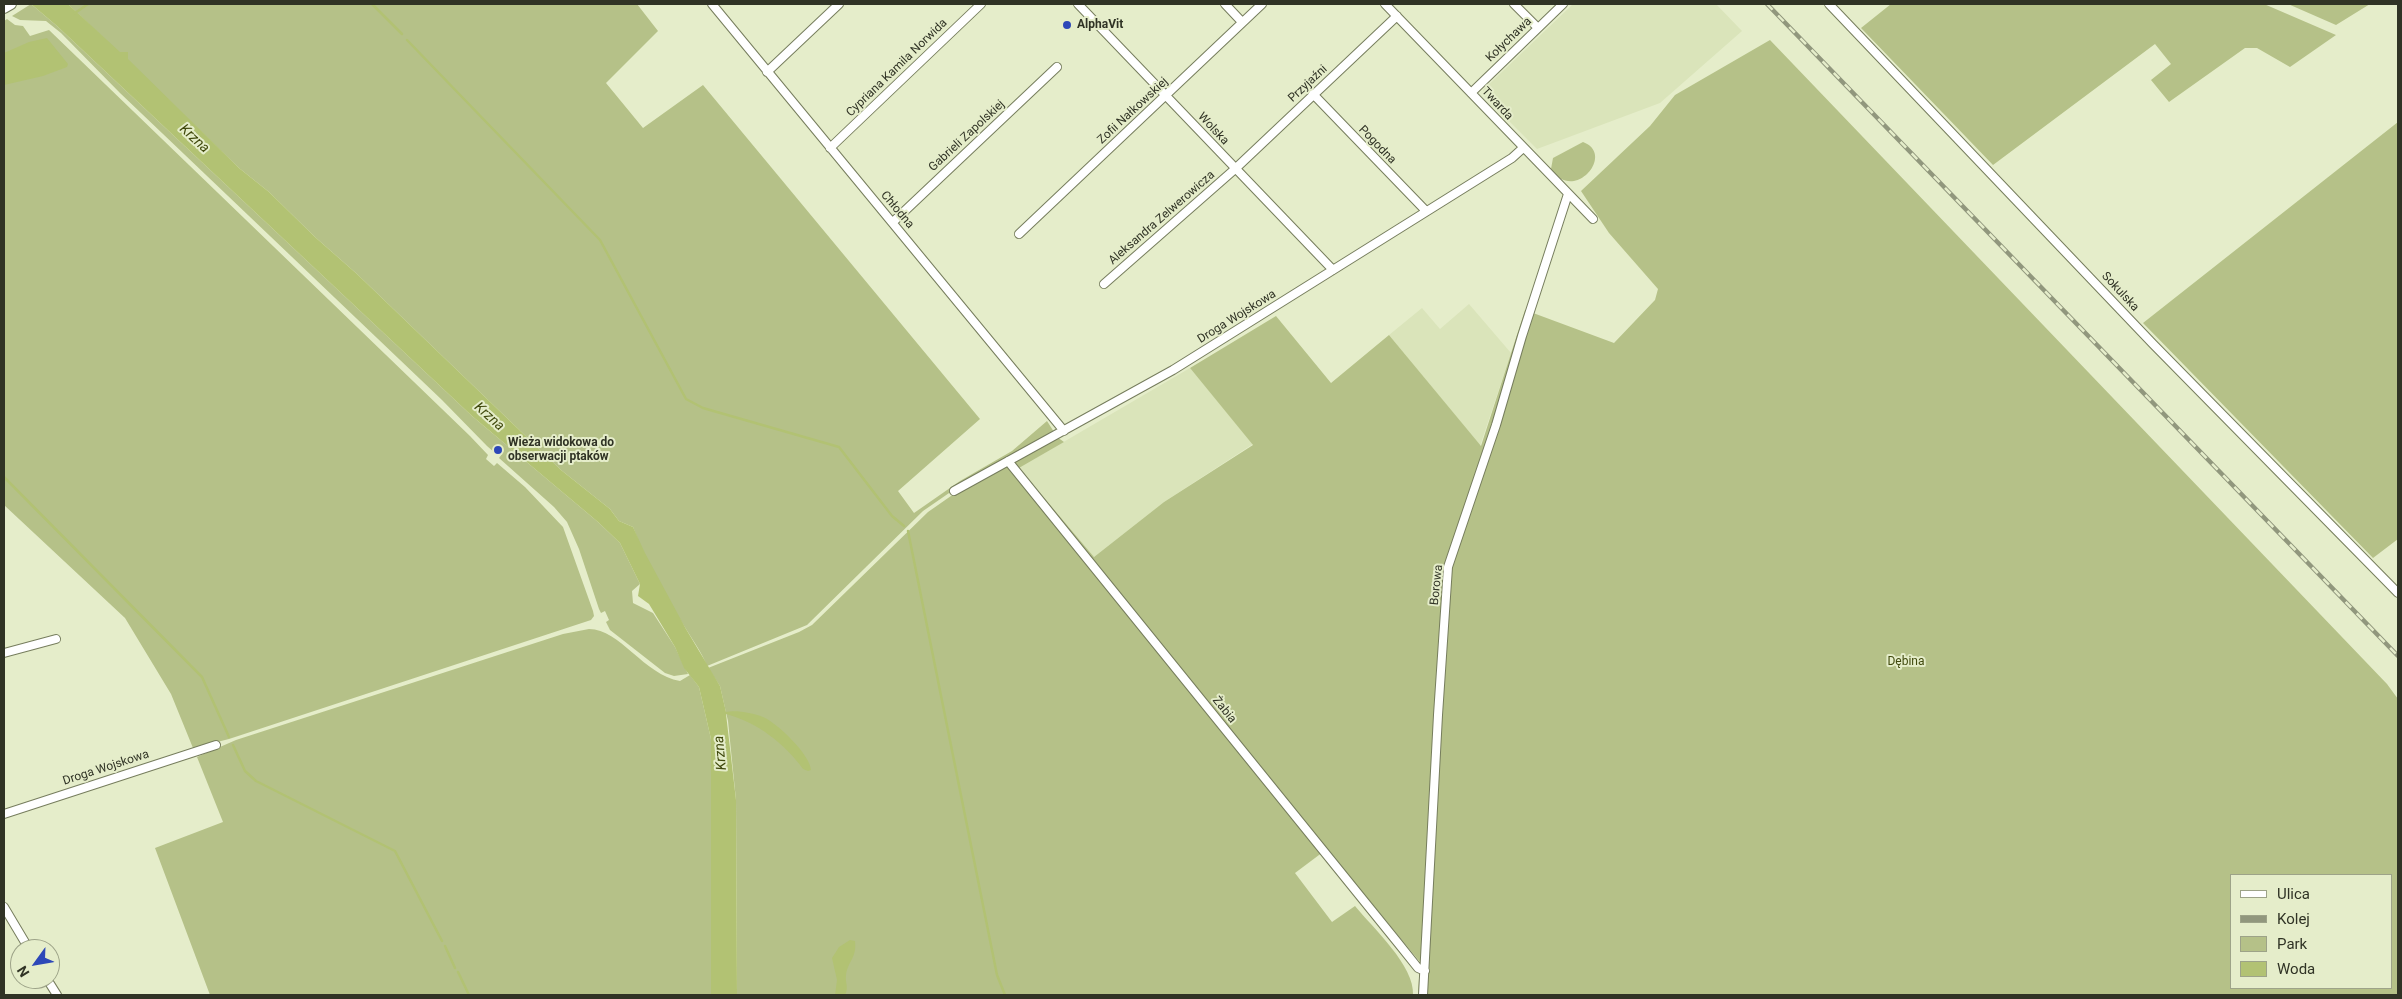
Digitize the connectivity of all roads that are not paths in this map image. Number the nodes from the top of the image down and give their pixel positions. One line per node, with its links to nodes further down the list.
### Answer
1 (11, 4): 12 (street)
2 (712, 4): 17 (street, Chłodna)
3 (839, 4): 17 (street)
4 (981, 4): 21 (street, Cypriana Kamila Norwida)
5 (1078, 4): 20 (street, Wolska)
6 (1224, 4): 14 (street)
7 (1262, 4): 14 (street, Zofii Nałkowskiej)
8 (1386, 4): 13 (street, Twarda)
9 (1514, 4): 15 (street)
10 (1563, 4): 15 (street, Kołychawa)
11 (1829, 4): 34 (street, Sokulska)
12 (4, 8)
13 (1397, 16): 18 (street, Twarda); 19 (street, Przyjaźni)
14 (1242, 22): 20 (street, Zofii Nałkowskiej)
15 (1538, 28): 18 (street, Kołychawa)
16 (1057, 67): 27 (street, Gabrieli Zapolskiej)
17 (767, 72): 21 (street, Chłodna)
18 (1471, 92): 22 (street, Twarda)
19 (1313, 94): 23 (street, Przyjaźni); 25 (street, Pogodna)
20 (1166, 96): 23 (street, Wolska); 28 (street, Zofii Nałkowskiej)
21 (830, 148): 27 (street, Chłodna)
22 (1523, 148): 24 (street, Twarda); 25 (street, Droga Wojskowa)
23 (1235, 169): 29 (street, Wolska); 30 (street, Aleksandra Zelwerowicza)
24 (1568, 194): 26 (street, Twarda); 41 (street, Borowa)
25 (1426, 211): 29 (street, Droga Wojskowa)
26 (1592, 220)
27 (893, 222): 31 (street, Chłodna)
28 (1019, 234)
29 (1333, 270): 31 (street, Droga Wojskowa)
30 (1104, 284)
31 (1064, 431): 32 (street, Droga Wojskowa)
32 (1008, 461): 33 (street, Droga Wojskowa); 41 (street, Żabia)
33 (954, 492)
34 (2398, 593)
35 (56, 639): 36 (street)
36 (4, 654)
37 (216, 745): 38 (street, Droga Wojskowa)
38 (4, 814)
39 (4, 907): 40 (street)
40 (23, 939)
41 (1425, 971): 42 (street, Borowa)
42 (1424, 995)

